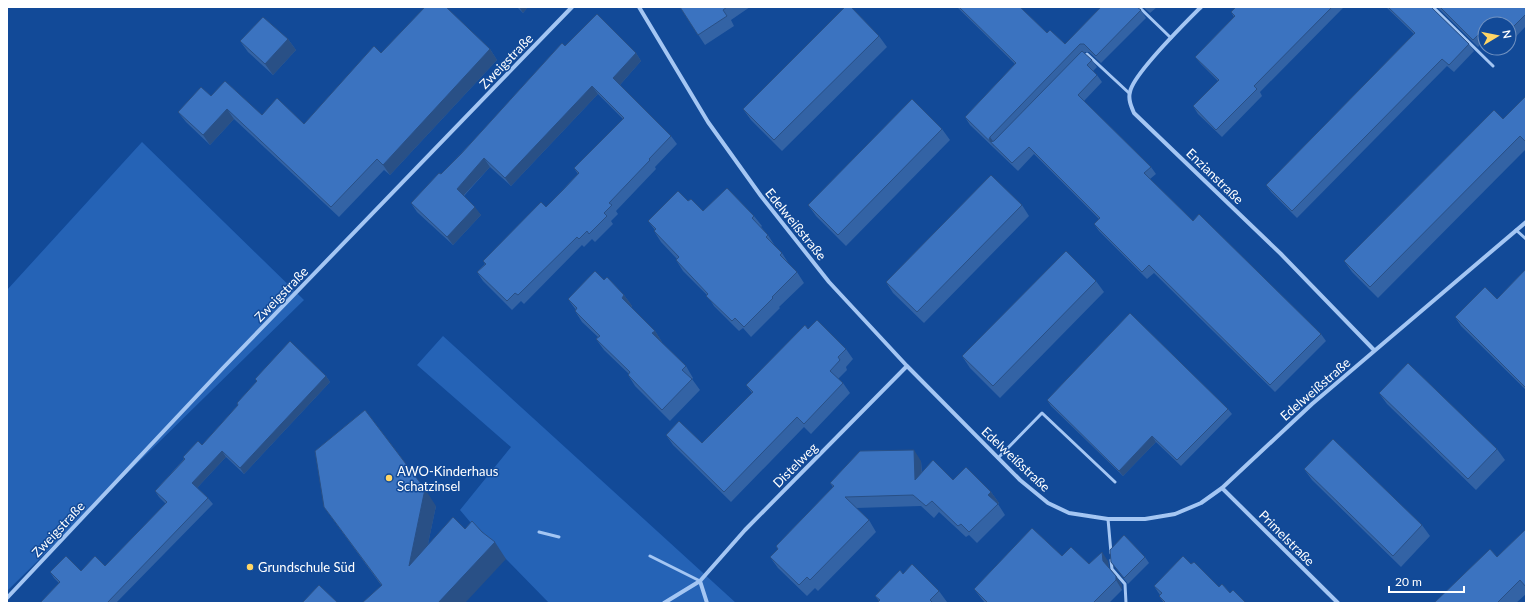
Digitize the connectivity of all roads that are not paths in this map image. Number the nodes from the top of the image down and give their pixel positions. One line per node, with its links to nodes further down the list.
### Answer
1 (572, 7): 23 (street, Zweigstraße)
2 (638, 7): 14 (street, Edelweißstraße)
3 (1139, 7): 6 (lane)
4 (1201, 7): 6 (street)
5 (1433, 7): 8 (lane)
6 (1171, 38): 9 (street)
7 (1082, 60): 9 (lane)
8 (1493, 66)
9 (1129, 93): 13 (street, Enzianstraße)
10 (1526, 222): 11 (street, Edelweißstraße)
11 (1516, 230): 12 (lane); 13 (street, Edelweißstraße)
12 (1526, 239)
13 (1374, 350): 17 (street, Edelweißstraße)
14 (907, 366): 15 (street, Edelweißstraße); 22 (street, Distelweg)
15 (998, 458): 16 (lane); 18 (street, Edelweißstraße)
16 (1115, 482)
17 (1222, 488): 18 (street, Edelweißstraße); 27 (street, Primelstraße)
18 (1108, 520): 26 (lane)
19 (539, 532): 20 (lane)
20 (559, 537)
21 (650, 556): 22 (lane)
22 (700, 581): 24 (street, Distelweg); 25 (street)
23 (7, 598)
24 (664, 603)
25 (707, 603)
26 (1126, 603)
27 (1338, 603)

